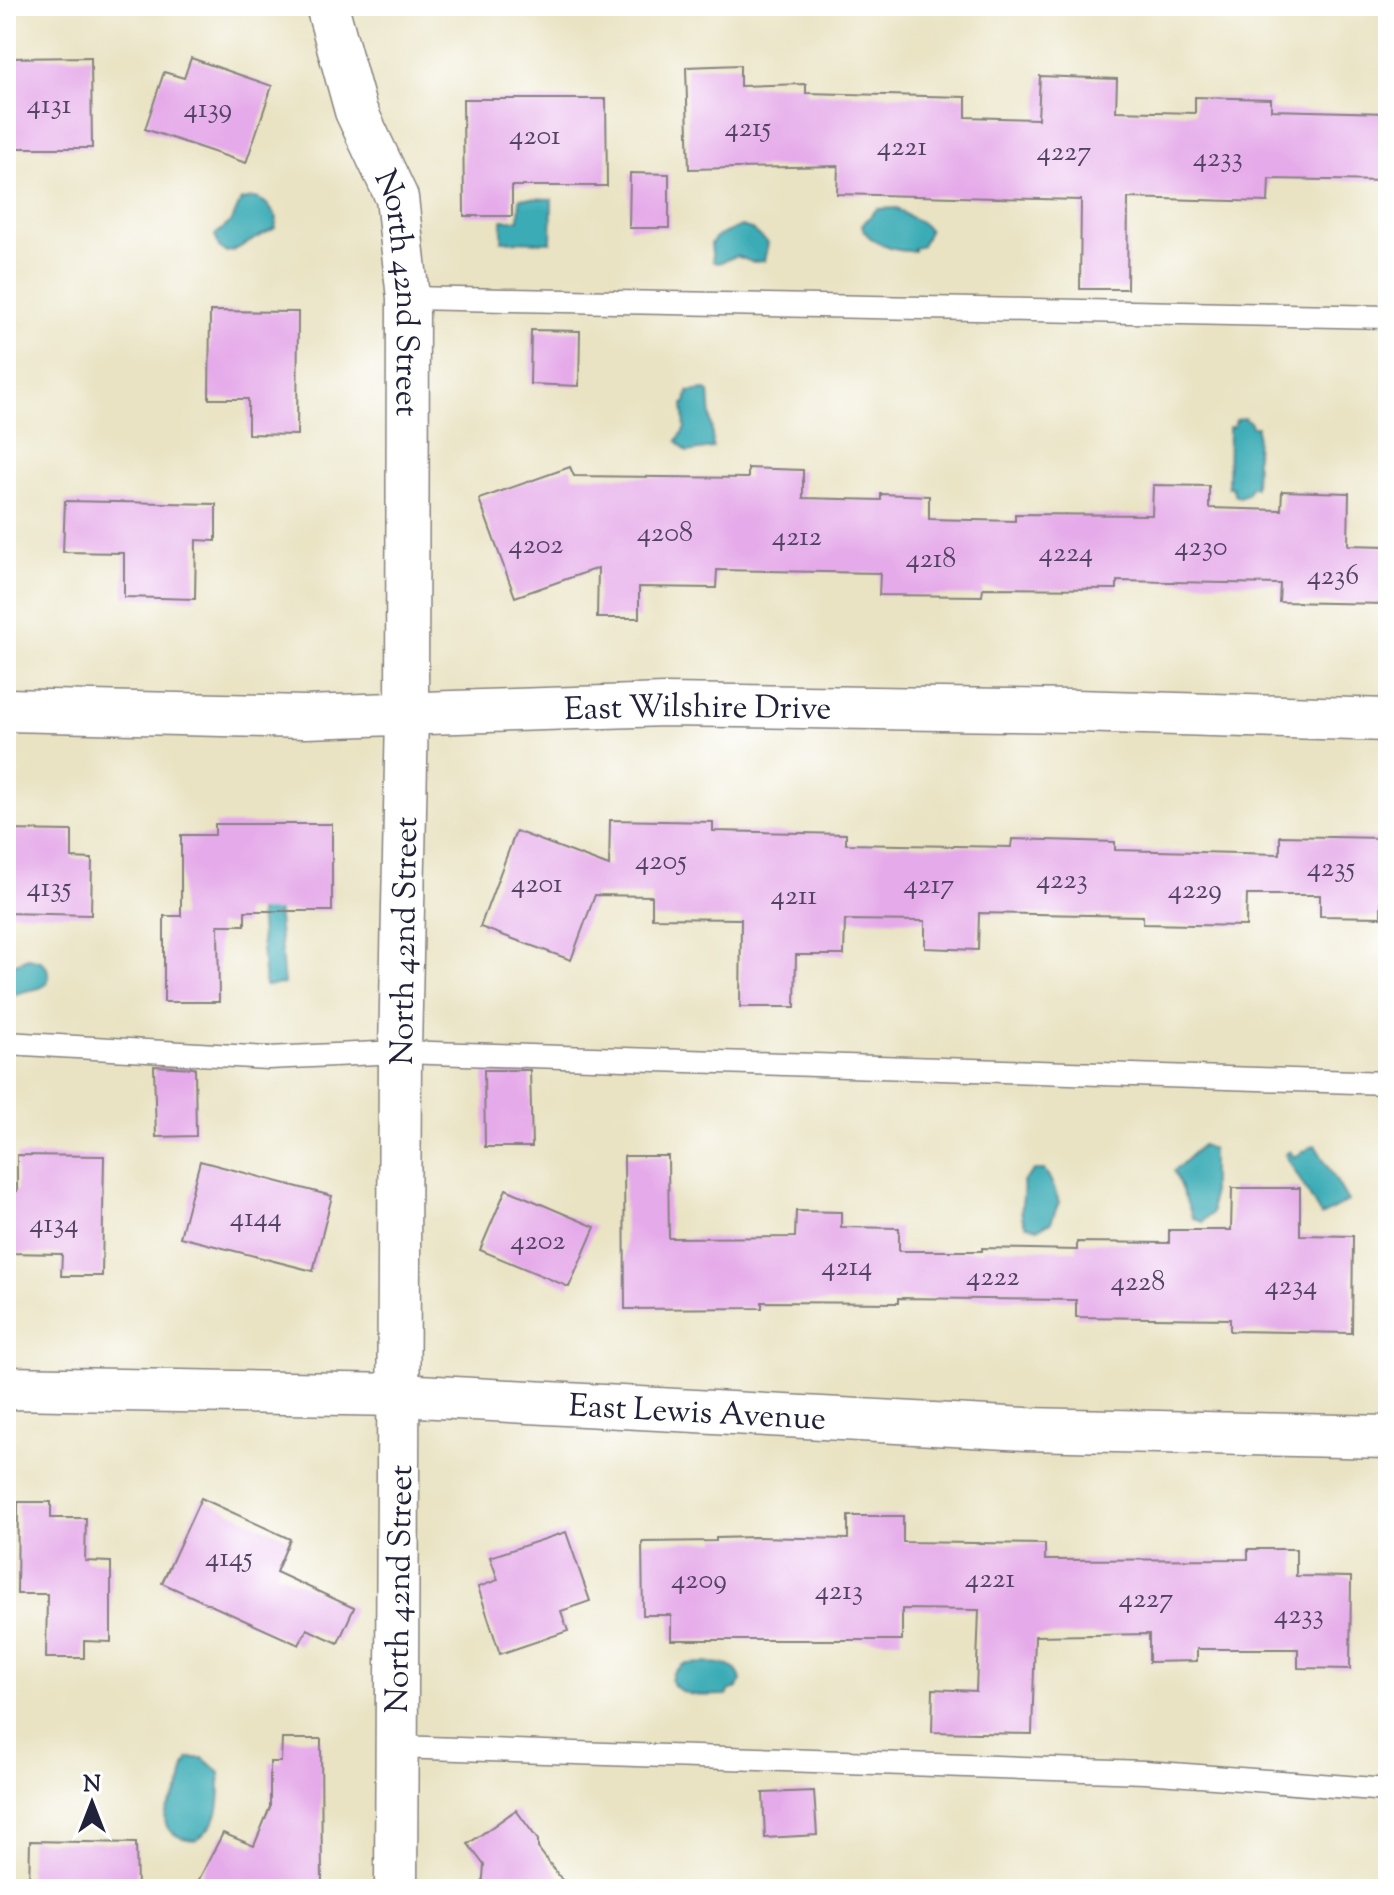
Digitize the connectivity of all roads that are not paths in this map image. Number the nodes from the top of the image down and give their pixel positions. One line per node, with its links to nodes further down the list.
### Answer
1 (327, 6): 2 (street, North 42nd Street)
2 (408, 298): 3 (lane); 5 (street, North 42nd Street)
3 (1388, 317)
4 (6, 710): 5 (street, East Wilshire Drive)
5 (407, 713): 6 (street, East Wilshire Drive); 8 (street, North 42nd Street)
6 (1388, 720)
7 (6, 1043): 8 (lane)
8 (400, 1052): 9 (lane); 11 (street, North 42nd Street)
9 (1388, 1083)
10 (6, 1388): 11 (street, East Lewis Avenue)
11 (400, 1395): 12 (street, East Lewis Avenue); 13 (street, North 42nd Street)
12 (1388, 1437)
13 (396, 1747): 14 (lane); 15 (street, North 42nd Street)
14 (1388, 1790)
15 (396, 1889)

